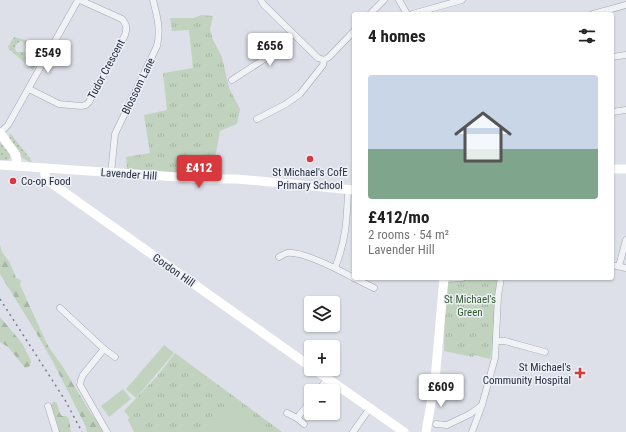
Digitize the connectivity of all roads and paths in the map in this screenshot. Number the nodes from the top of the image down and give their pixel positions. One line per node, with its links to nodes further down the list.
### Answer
1 (79, 0): 19 (street); 19 (street, Tudor Crescent)
2 (153, 0): 29 (street, Blossom Lane)
3 (261, 0): 14 (street)
4 (384, 0): 9 (street)
5 (399, 0): 10 (street)
6 (462, 0): 7 (street)
7 (440, 3): 11 (street)
8 (626, 5): 12 (street)
9 (372, 12)
10 (406, 12)
11 (417, 12)
12 (600, 12)
13 (352, 33): 17 (street)
14 (293, 34): 17 (street); 18 (street)
15 (626, 55): 16 (street)
16 (614, 58)
17 (324, 60): 22 (street)
18 (232, 80)
19 (29, 89): 23 (street)
20 (626, 110): 21 (street)
21 (614, 112)
22 (257, 119)
23 (0, 133): 25 (street)
24 (0, 165): 25 (street, Lavender Hill)
25 (17, 166): 26 (street, Lavender Hill)
26 (45, 168): 29 (street, Lavender Hill); 47 (street, Gordon Hill)
27 (614, 169): 28 (street)
28 (626, 169)
29 (111, 173): 30 (street, Lavender Hill)
30 (351, 190): 35 (street)
31 (626, 240): 34 (street)
32 (279, 257): 35 (street)
33 (614, 265): 34 (street)
34 (619, 266): 36 (street)
35 (335, 268): 37 (street)
36 (626, 268)
37 (352, 277)
38 (358, 280): 41 (street)
39 (444, 280): 63 (street)
40 (501, 280): 43 (street)
41 (374, 288)
42 (60, 308): 44 (street)
43 (496, 341): 45 (street); 51 (street)
44 (104, 349): 46 (street); 60 (street)
45 (546, 352)
46 (115, 357)
47 (304, 362)
48 (323, 376): 49 (street)
49 (327, 379): 50 (street); 53 (street)
50 (323, 384)
51 (482, 405): 58 (street); 64 (street)
52 (48, 406): 59 (street)
53 (370, 408): 61 (street); 62 (street)
54 (304, 410): 56 (street)
55 (287, 413): 56 (street)
56 (297, 418): 57 (street)
57 (304, 424)
58 (436, 424)
59 (56, 432)
60 (107, 432)
61 (353, 432)
62 (404, 432)
63 (426, 432)
64 (472, 432)

